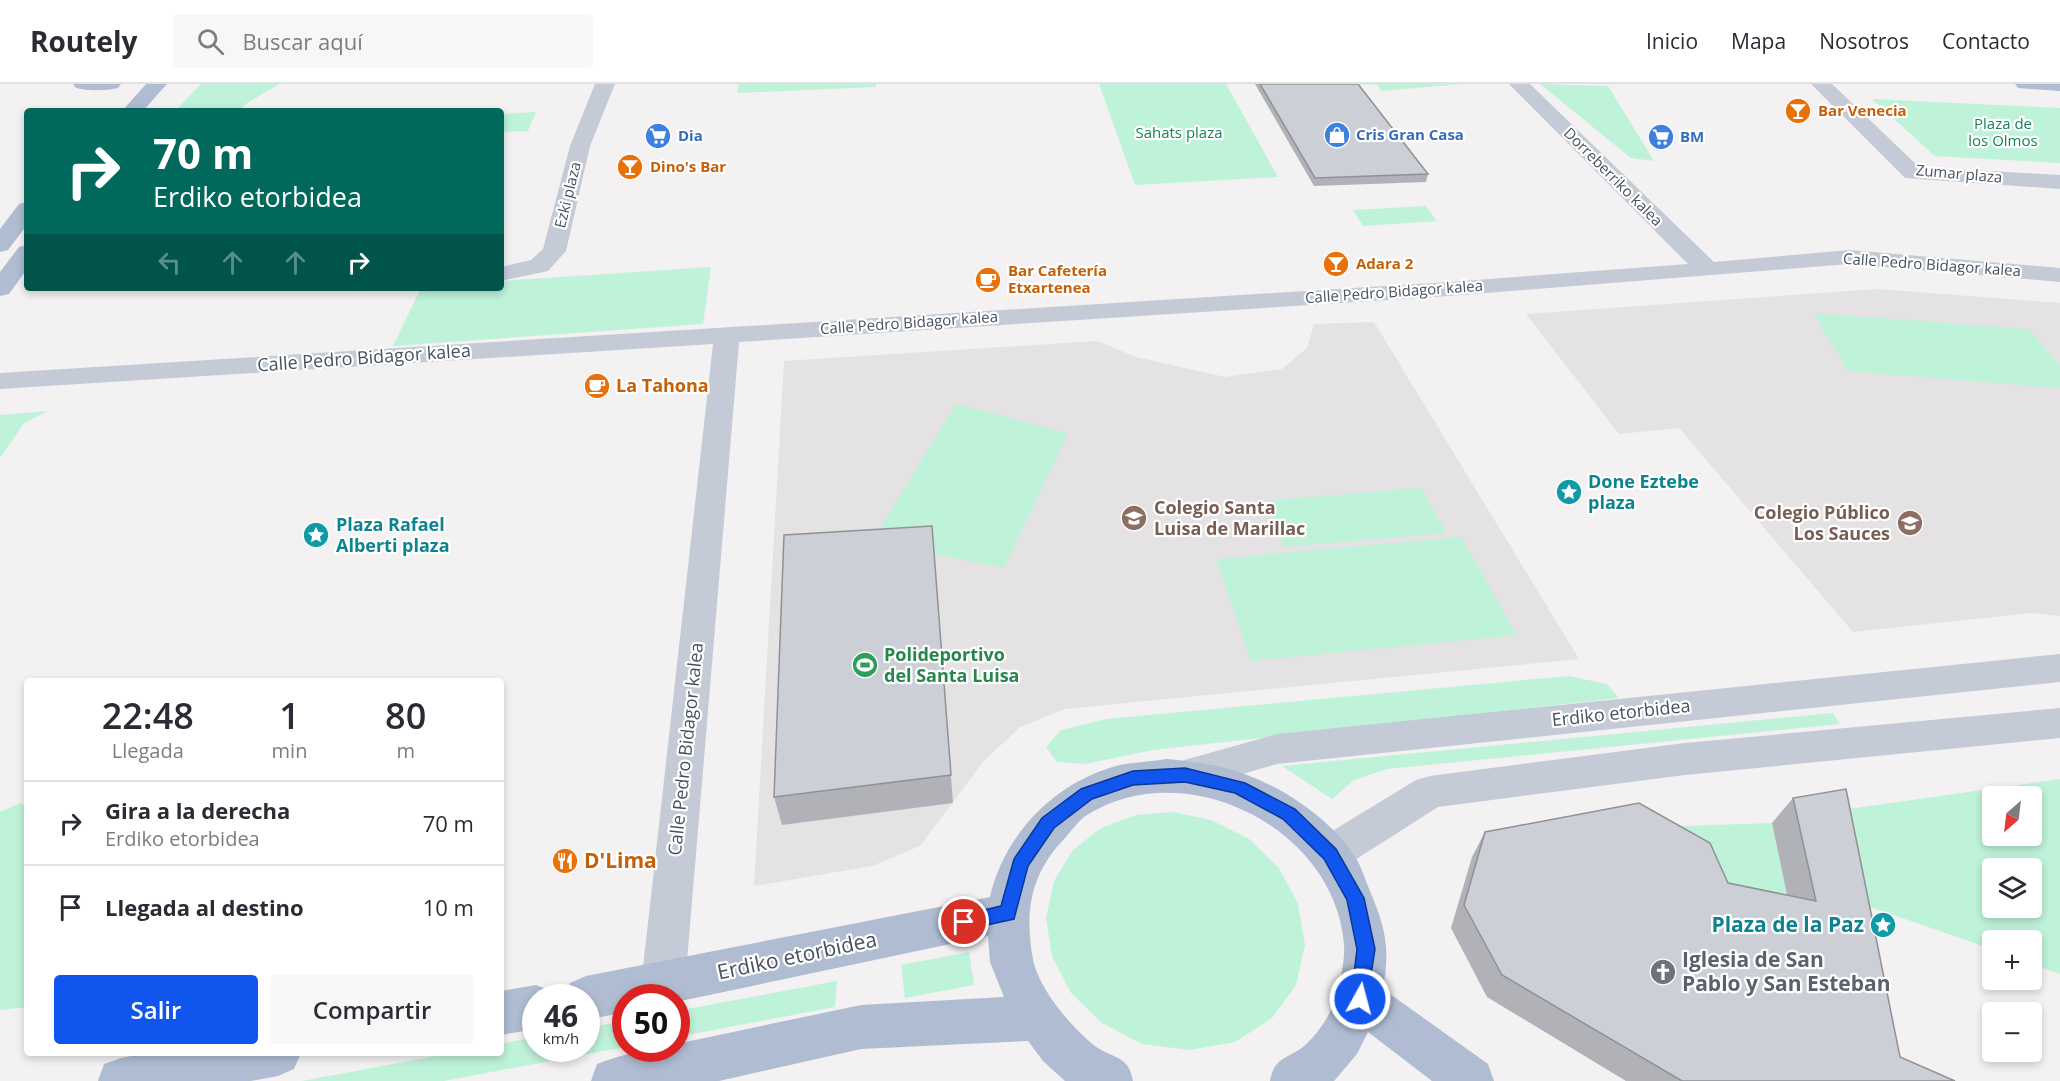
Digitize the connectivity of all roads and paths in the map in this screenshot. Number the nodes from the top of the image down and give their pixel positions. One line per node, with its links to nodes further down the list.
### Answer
1 (84, 84): 2 (main road); 9 (main road)
2 (111, 84)
3 (157, 84): 10 (main road)
4 (605, 84): 16 (street, Ezki plaza)
5 (1519, 84): 15 (street, Dorreberriko kalea)
6 (1821, 84): 11 (street, Zumar plaza)
7 (2025, 84): 8 (main road)
8 (2060, 86)
9 (91, 104)
10 (135, 108)
11 (2060, 182)
12 (24, 213): 13 (main road)
13 (0, 245)
14 (24, 256): 18 (main road)
15 (1708, 270): 17 (street, Calle Pedro Bidagor kalea); 19 (street, Calle Pedro Bidagor kalea)
16 (504, 273)
17 (2060, 275)
18 (0, 290)
19 (727, 334): 20 (street, Calle Pedro Bidagor kalea); 26 (street, Calle Pedro Bidagor kalea)
20 (0, 381)
21 (2060, 668): 23 (street, Erdiko etorbidea)
22 (2060, 723): 24 (street)
23 (1185, 775): 24 (main road); 25 (main road)
24 (1330, 854): 28 (main road)
25 (1008, 913): 27 (main road, Erdiko etorbidea); 31 (main road)
26 (663, 984)
27 (668, 984)
28 (1360, 999): 33 (main road); 37 (main road)
29 (522, 1009): 30 (main road)
30 (504, 1012)
31 (1037, 1018): 35 (main road); 36 (main road)
32 (261, 1056): 34 (main road)
33 (1310, 1078)
34 (120, 1081)
35 (614, 1081)
36 (1110, 1081)
37 (1471, 1081)

